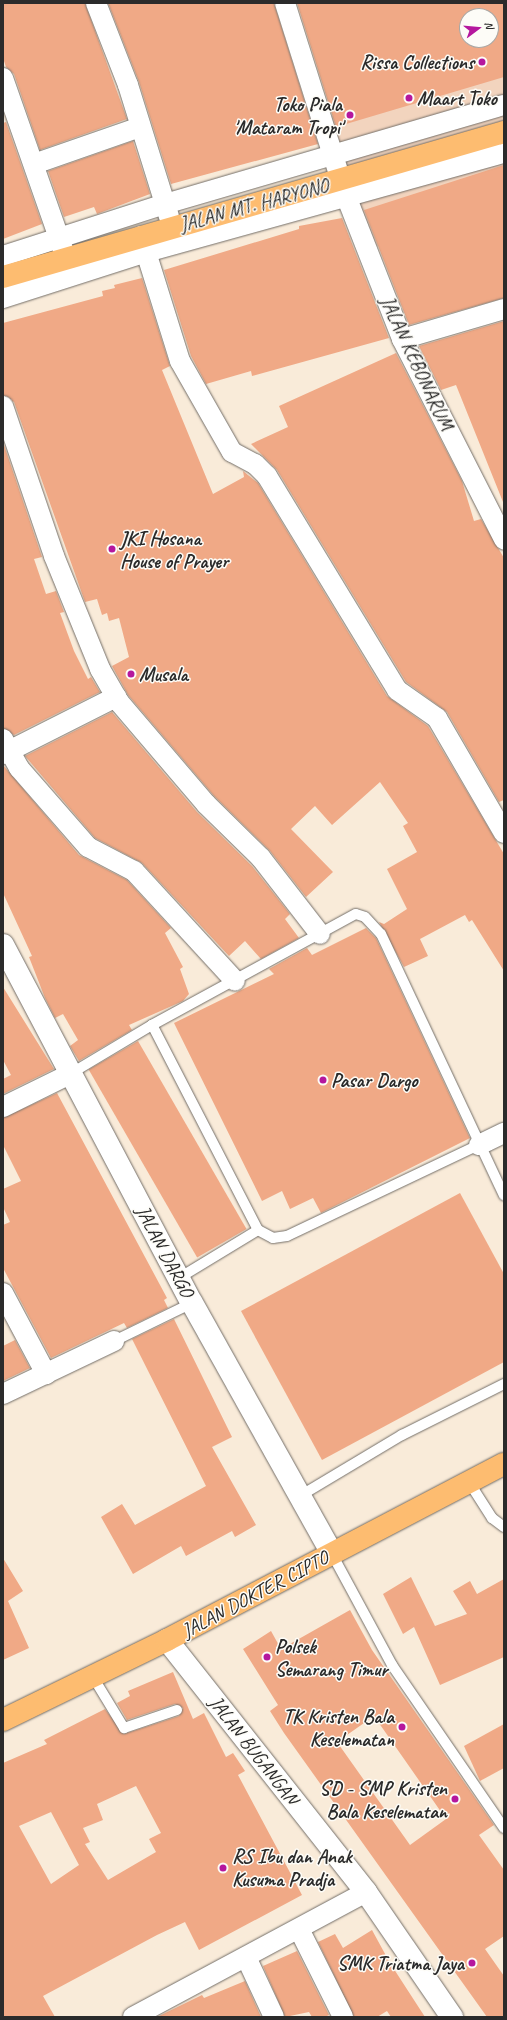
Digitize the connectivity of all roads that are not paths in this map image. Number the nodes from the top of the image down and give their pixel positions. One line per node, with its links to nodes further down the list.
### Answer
1 (96, 3): 5 (street)
2 (285, 3): 9 (street, JALAN KEBONARUM)
3 (3, 78): 10 (street)
4 (504, 105): 9 (street)
5 (140, 127): 10 (street); 12 (street)
6 (504, 132): 7 (main road, JALAN MT. HARYONO)
7 (471, 153): 8 (street); 11 (main road, JALAN MT. HARYONO)
8 (504, 153)
9 (333, 157): 11 (street, JALAN KEBONARUM); 12 (street)
10 (34, 164): 14 (street)
11 (344, 189): 13 (main road, JALAN MT. HARYONO); 15 (street); 21 (street, JALAN KEBONARUM)
12 (165, 204): 13 (street); 14 (street)
13 (172, 227): 15 (main road, JALAN MT. HARYONO)
14 (59, 238): 16 (street); 17 (street)
15 (143, 244): 17 (main road, JALAN MT. HARYONO); 19 (street); 26 (street)
16 (3, 256)
17 (66, 258): 18 (main road, JALAN MT. HARYONO)
18 (3, 277)
19 (3, 298)
20 (504, 309): 21 (street)
21 (402, 339): 23 (street, JALAN KEBONARUM)
22 (3, 406): 24 (street)
23 (504, 540)
24 (116, 697): 25 (street); 27 (street)
25 (5, 748): 29 (street)
26 (504, 833)
27 (320, 934): 29 (lane); 34 (lane)
28 (3, 945): 31 (street, JALAN DARGO)
29 (235, 981): 30 (lane)
30 (152, 1025): 31 (lane); 36 (lane)
31 (70, 1074): 32 (street); 37 (street, JALAN DARGO)
32 (3, 1107)
33 (504, 1133): 34 (street)
34 (479, 1145): 35 (lane); 36 (lane)
35 (504, 1195)
36 (258, 1230): 37 (lane)
37 (179, 1278): 39 (street, JALAN DARGO)
38 (3, 1293): 41 (street)
39 (192, 1303): 40 (lane); 46 (street, JALAN DARGO)
40 (114, 1341): 41 (street)
41 (46, 1374): 43 (street)
42 (504, 1384): 46 (lane)
43 (3, 1394)
44 (504, 1464): 45 (main road, JALAN DOKTER CIPTO)
45 (469, 1482): 47 (lane); 48 (main road, JALAN DOKTER CIPTO)
46 (300, 1496): 48 (street, JALAN DARGO)
47 (504, 1527)
48 (332, 1554): 49 (main road, JALAN DOKTER CIPTO); 53 (lane)
49 (167, 1640): 50 (main road, JALAN DOKTER CIPTO); 54 (street, JALAN BUGANGAN)
50 (93, 1677): 51 (lane); 52 (main road, JALAN DOKTER CIPTO)
51 (177, 1710)
52 (3, 1720)
53 (504, 1828)
54 (366, 1892): 55 (street); 61 (street, JALAN BUGANGAN)
55 (300, 1931): 56 (street); 60 (street)
56 (246, 1957): 57 (street); 59 (street)
57 (156, 2012): 58 (street)
58 (133, 2017)
59 (274, 2017)
60 (343, 2017)
61 (452, 2017)

